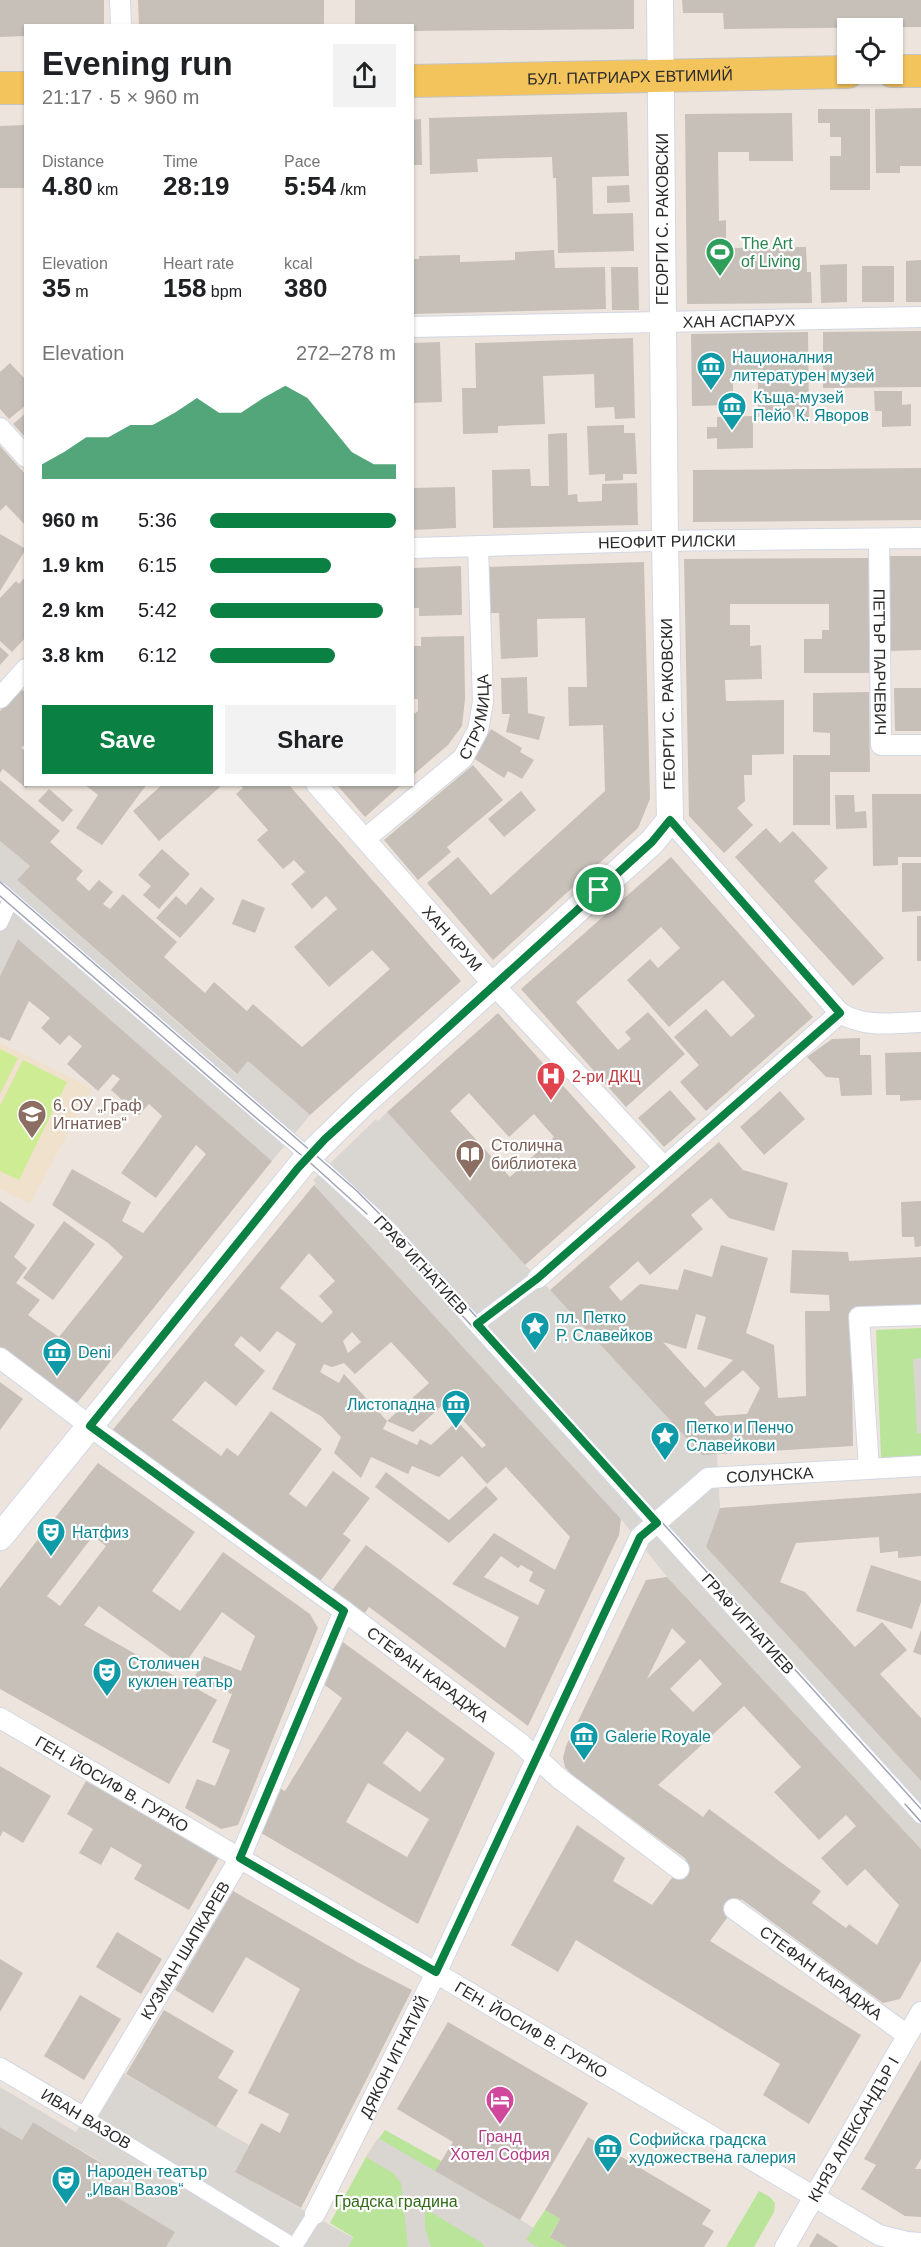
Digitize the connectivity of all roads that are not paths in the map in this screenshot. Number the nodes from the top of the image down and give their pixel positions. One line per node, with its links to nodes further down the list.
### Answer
1 (120, 0): 3 (street)
2 (660, 0): 7 (street, ГЕОРГИ С. РАКОВСКИ)
3 (121, 24)
4 (903, 71): 5 (main road)
5 (921, 71)
6 (837, 72): 7 (main road, БУЛ. ПАТРИАРХ ЕВТИМИЙ)
7 (661, 76): 8 (main road, БУЛ. ПАТРИАРХ ЕВТИМИЙ); 12 (street, ГЕОРГИ С. РАКОВСКИ)
8 (414, 81)
9 (0, 88): 10 (main road)
10 (24, 88)
11 (921, 317): 12 (street, ХАН АСПАРУХ)
12 (663, 321): 13 (street, ХАН АСПАРУХ); 18 (street, ГЕОРГИ С. РАКОВСКИ)
13 (414, 327)
14 (0, 428): 15 (street)
15 (24, 455)
16 (921, 538): 17 (street, НЕОФИТ РИЛСКИ)
17 (879, 539): 18 (street, НЕОФИТ РИЛСКИ); 23 (street, ПЕТЪР ПАРЧЕВИЧ)
18 (665, 541): 19 (street, НЕОФИТ РИЛСКИ); 25 (street, ГЕОРГИ С. РАКОВСКИ)
19 (478, 546): 20 (street, НЕОФИТ РИЛСКИ); 26 (street, СТРУМИЦА)
20 (414, 548)
21 (24, 671): 22 (street)
22 (0, 698)
23 (921, 745)
24 (318, 786): 26 (street, ХАН КРУМ)
25 (670, 820): 29 (street); 30 (street)
26 (365, 839): 29 (street, ХАН КРУМ)
27 (5, 894): 28 (street); 32 (street, ГРАФ ИГНАТИЕВ)
28 (0, 923)
29 (494, 984): 32 (street); 33 (street, ХАН КРУМ)
30 (840, 1013): 31 (street); 33 (street)
31 (921, 1022)
32 (309, 1156): 36 (street, ГРАФ ИГНАТИЕВ); 38 (street)
33 (664, 1167): 34 (street)
34 (538, 1278): 36 (street)
35 (921, 1315): 40 (street)
36 (477, 1324): 41 (street, ГРАФ ИГНАТИЕВ)
37 (0, 1358): 38 (street, СТЕФАН КАРАДЖА)
38 (90, 1426): 42 (street); 44 (street, СТЕФАН КАРАДЖА)
39 (921, 1466): 40 (street, СОЛУНСКА)
40 (869, 1469): 41 (street, СОЛУНСКА)
41 (657, 1523): 43 (street, СОЛУНСКА); 47 (street, ГРАФ ИГНАТИЕВ)
42 (0, 1537)
43 (640, 1537): 46 (street, ДЯКОН ИГНАТИЙ)
44 (344, 1611): 46 (street, СТЕФАН КАРАДЖА); 48 (street, КУЗМАН ШАПКАРЕВ)
45 (0, 1718): 48 (street, ГЕН. ЙОСИФ В. ГУРКО)
46 (537, 1758): 49 (street, СТЕФАН КАРАДЖА); 51 (street, ДЯКОН ИГНАТИЙ)
47 (921, 1816)
48 (240, 1858): 51 (street, ГЕН. ЙОСИФ В. ГУРКО); 55 (street, КУЗМАН ШАПКАРЕВ)
49 (679, 1869)
50 (735, 1909): 53 (street, СТЕФАН КАРАДЖА)
51 (436, 1972): 56 (street, ГЕН. ЙОСИФ В. ГУРКО); 57 (street, ДЯКОН ИГНАТИЙ)
52 (921, 2012): 53 (street, КНЯЗ АЛЕКСАНДЪР I)
53 (907, 2035): 56 (street, КНЯЗ АЛЕКСАНДЪР I)
54 (0, 2068): 55 (street, ИВАН ВАЗОВ)
55 (85, 2118): 60 (street, ИВАН ВАЗОВ)
56 (814, 2197): 58 (street, ГЕН. ЙОСИФ В. ГУРКО); 61 (street, КНЯЗ АЛЕКСАНДЪР I)
57 (315, 2214): 60 (street, ДЯКОН ИГНАТИЙ)
58 (878, 2241): 59 (street, ГЕН. ЙОСИФ В. ГУРКО)
59 (921, 2243)
60 (295, 2247)
61 (785, 2247)

